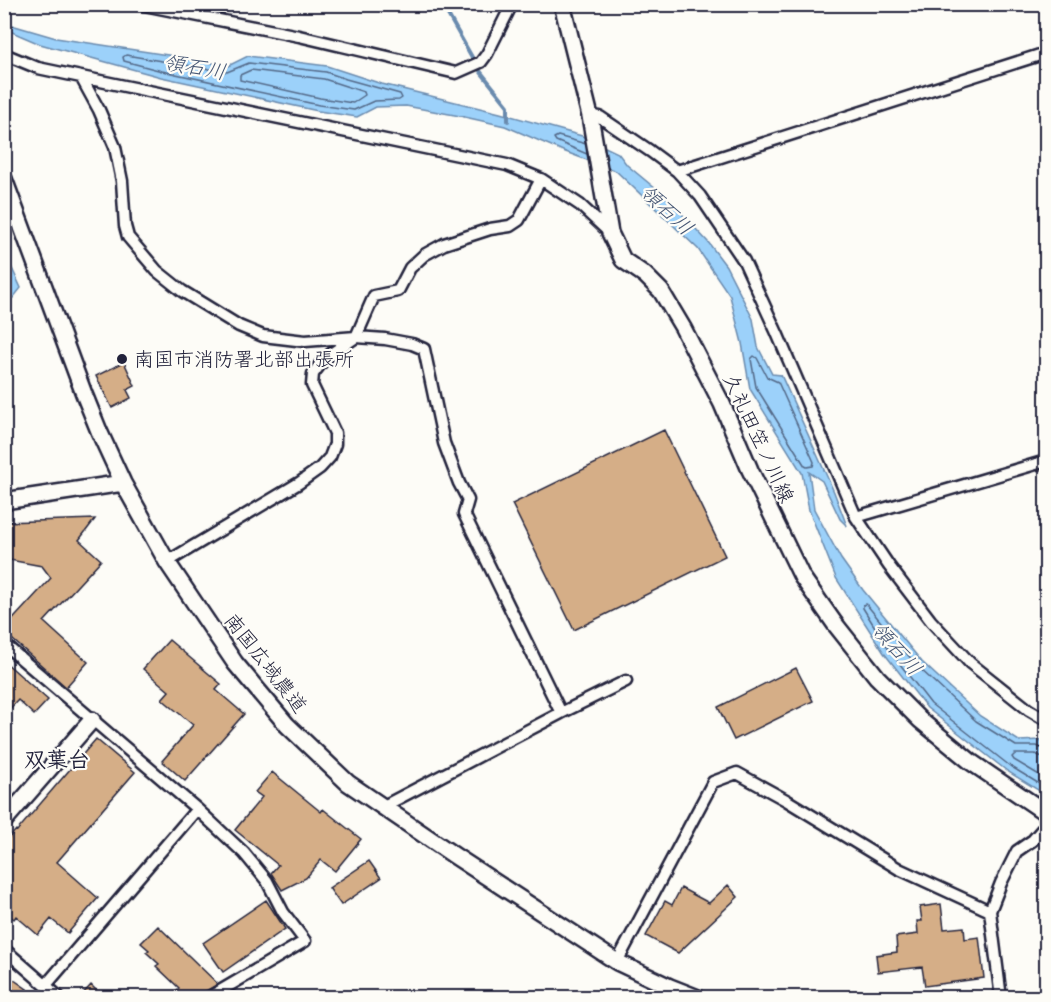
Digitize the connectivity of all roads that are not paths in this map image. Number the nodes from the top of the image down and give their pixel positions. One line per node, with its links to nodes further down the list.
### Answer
1 (140, 4): 2 (street)
2 (512, 4)
3 (562, 4): 7 (street, 久礼田笠ノ川線)
4 (1047, 53): 8 (street)
5 (4, 54): 6 (street)
6 (81, 77): 10 (street); 12 (street)
7 (590, 120): 8 (street); 11 (street, 久礼田笠ノ川線)
8 (677, 171): 16 (street)
9 (4, 179): 14 (street, 南国広域農道)
10 (541, 179): 11 (street); 12 (street)
11 (609, 226): 25 (street, 久礼田笠ノ川線)
12 (356, 337): 17 (street); 20 (street)
13 (1047, 461): 16 (street)
14 (123, 483): 15 (street); 17 (street, 南国広域農道)
15 (4, 501)
16 (856, 517): 22 (street)
17 (166, 562): 23 (street, 南国広域農道)
18 (4, 644): 21 (street)
19 (626, 681): 20 (street)
20 (561, 713): 23 (street)
21 (92, 720): 24 (street); 26 (street)
22 (1047, 720)
23 (382, 807): 30 (street, 南国広域農道)
24 (197, 809): 31 (street); 33 (street)
25 (1047, 813)
26 (4, 821)
27 (1047, 825): 28 (street)
28 (990, 911): 30 (street); 35 (street)
29 (4, 949): 31 (street)
30 (617, 962): 34 (street, 南国広域農道)
31 (46, 985): 32 (street)
32 (60, 998)
33 (208, 998)
34 (698, 998)
35 (1001, 998)

